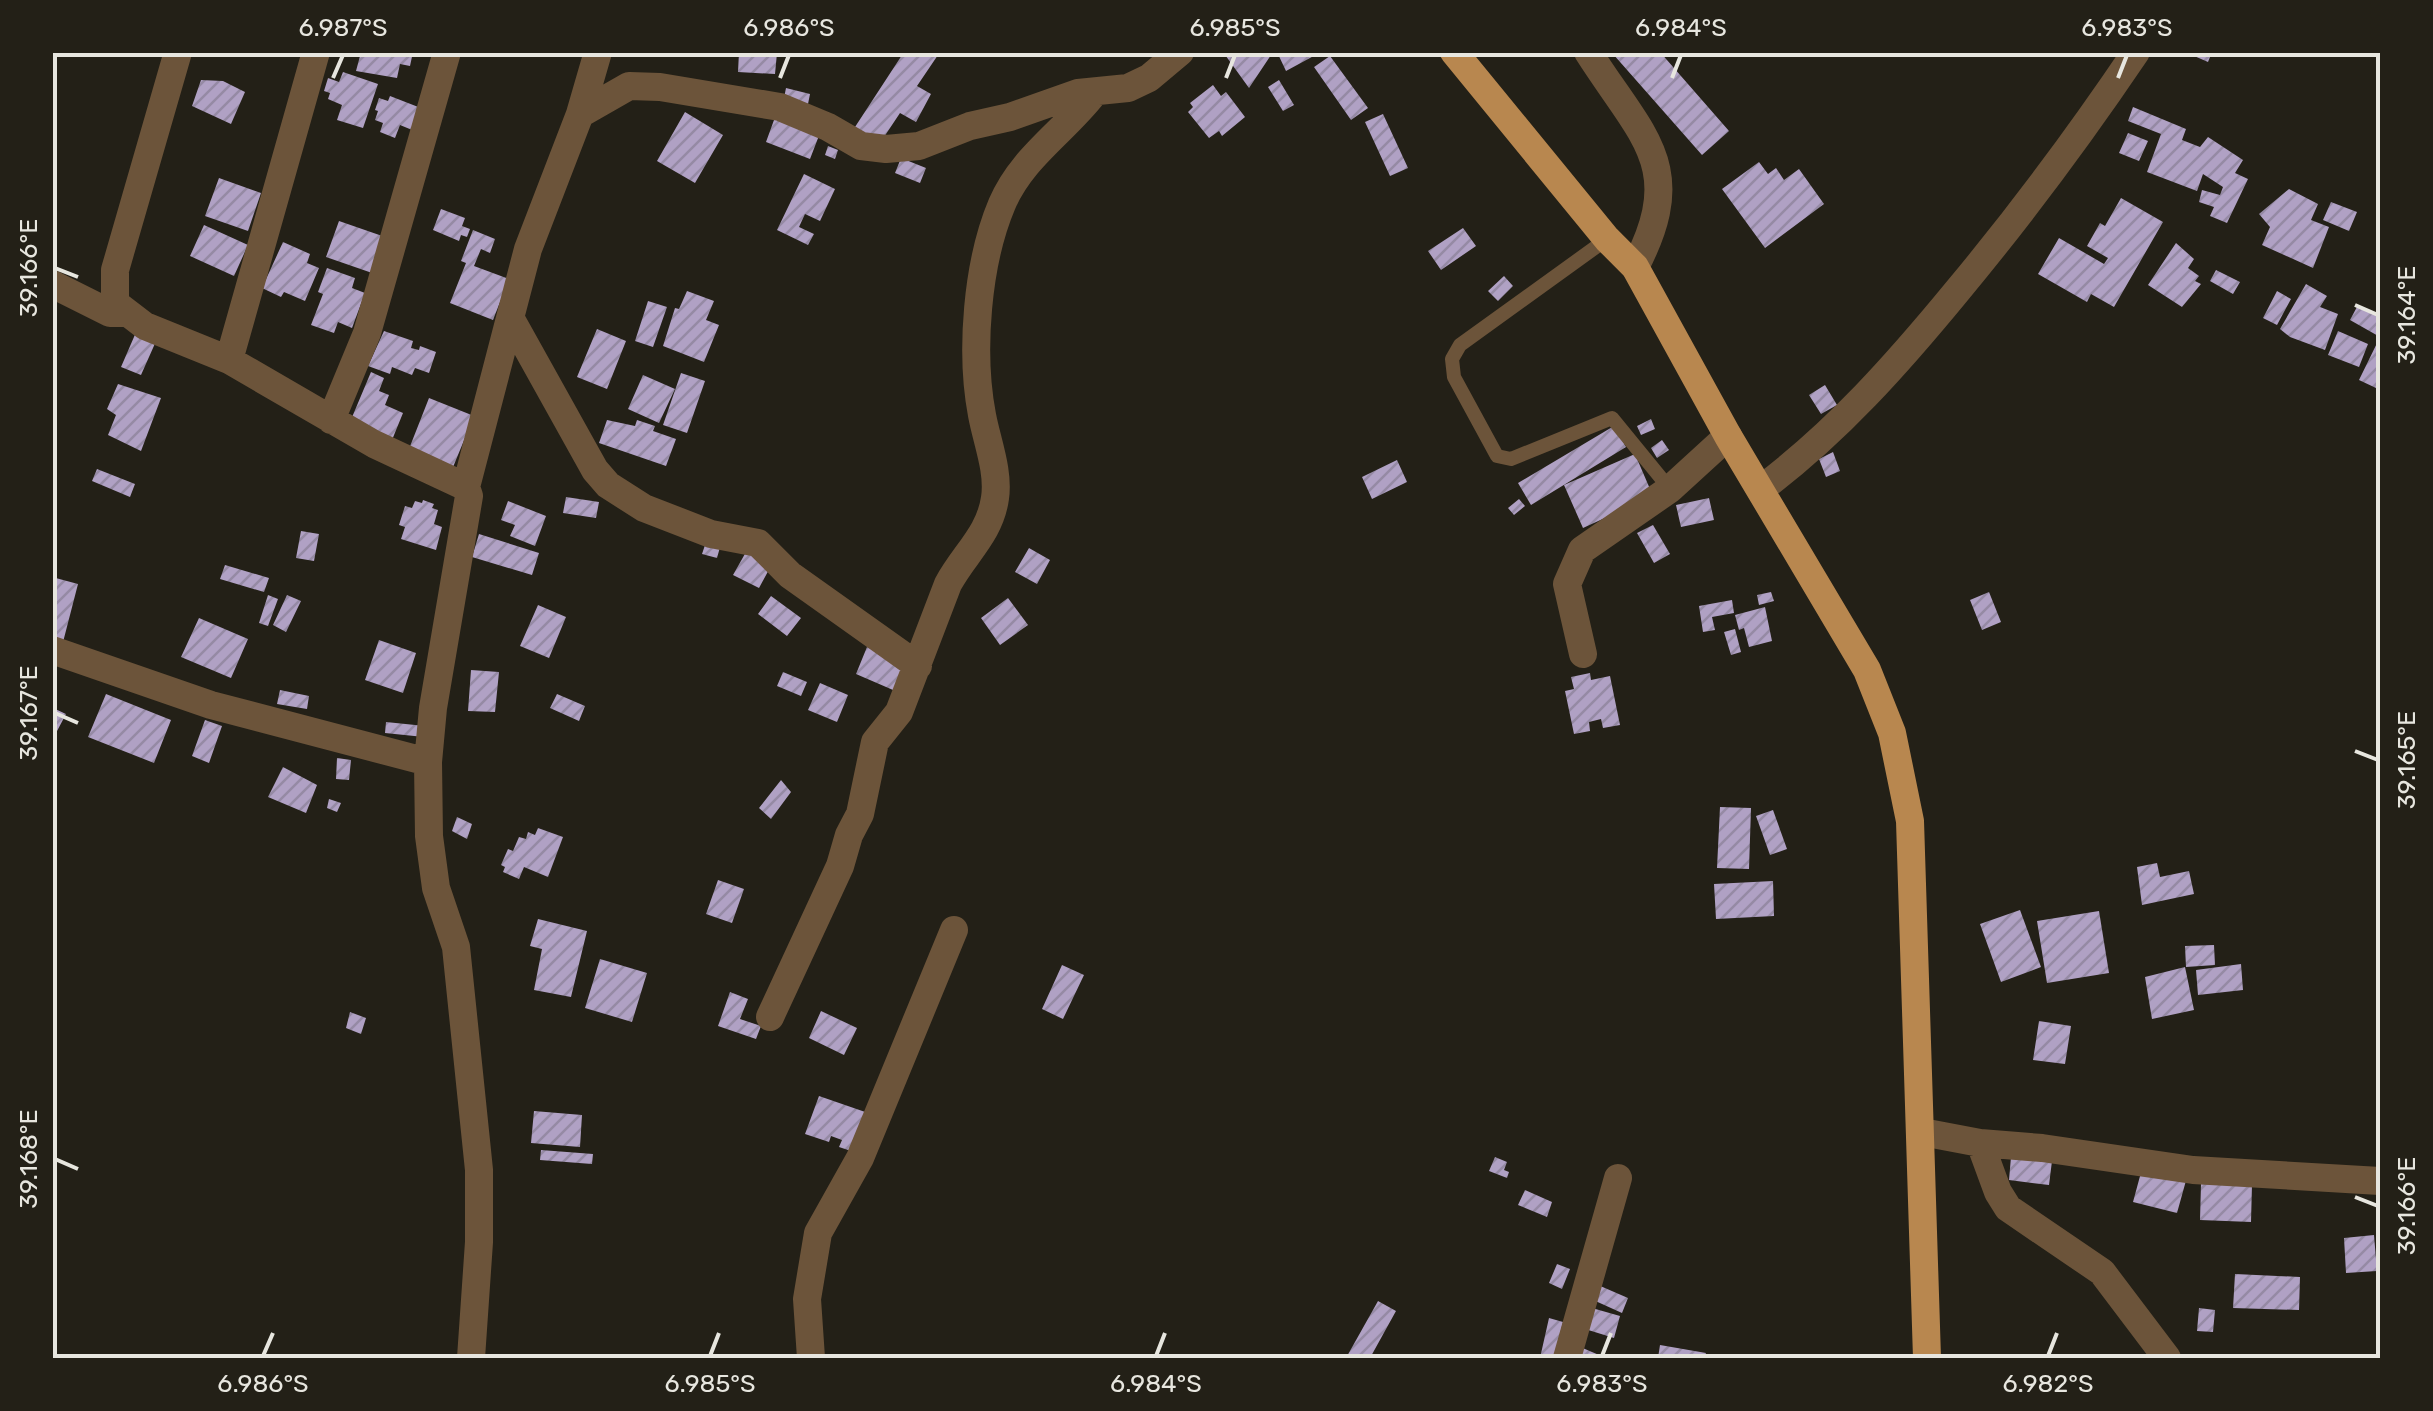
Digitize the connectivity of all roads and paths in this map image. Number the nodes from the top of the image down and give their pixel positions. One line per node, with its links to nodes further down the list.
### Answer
1 (178, 52): 14 (street)
2 (316, 52): 16 (street)
3 (447, 52): 17 (street)
4 (598, 52): 10 (street)
5 (1180, 52): 9 (street)
6 (1454, 52): 11 (main road)
7 (1588, 52): 12 (street)
8 (2136, 52): 21 (street)
9 (1094, 93): 10 (street); 24 (street)
10 (580, 114): 15 (street)
11 (1607, 239): 12 (main road); 20 (lane)
12 (1635, 268): 18 (main road)
13 (52, 284): 14 (street)
14 (126, 313): 16 (street)
15 (512, 321): 19 (street); 24 (street)
16 (229, 360): 17 (street)
17 (331, 420): 19 (street)
18 (1728, 436): 20 (street); 21 (main road)
19 (466, 488): 25 (street)
20 (1670, 489): 23 (street)
21 (1761, 489): 28 (main road)
22 (52, 650): 25 (street)
23 (1583, 654)
24 (918, 666): 27 (street)
25 (428, 762): 32 (street)
26 (954, 930): 33 (street)
27 (770, 1016)
28 (1922, 1132): 29 (street); 35 (main road)
29 (1980, 1143): 31 (street); 36 (street)
30 (1618, 1178): 34 (street)
31 (2380, 1181)
32 (471, 1358)
33 (811, 1358)
34 (1567, 1358)
35 (1927, 1358)
36 (2167, 1358)

